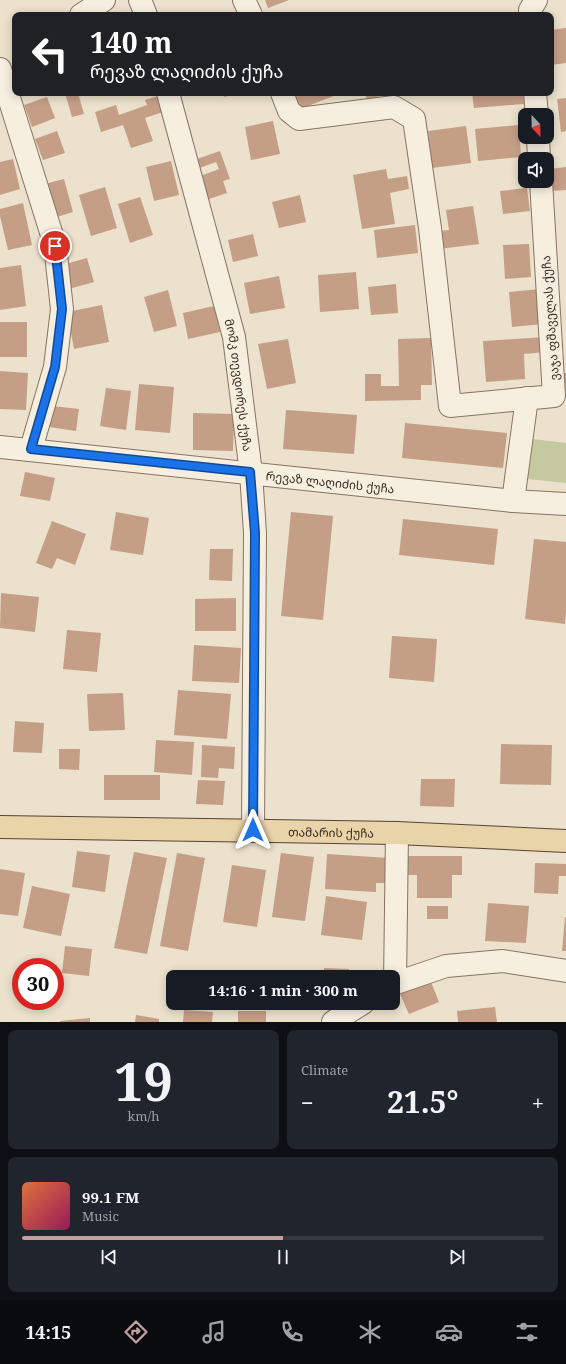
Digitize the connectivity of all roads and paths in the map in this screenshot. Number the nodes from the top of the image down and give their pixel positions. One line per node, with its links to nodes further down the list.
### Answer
1 (104, 0): 5 (street)
2 (140, 0): 6 (street)
3 (244, 0): 7 (street)
4 (536, 0): 8 (street)
5 (86, 12)
6 (145, 12)
7 (250, 12)
8 (530, 12)
9 (12, 60): 10 (street)
10 (0, 68): 18 (street)
11 (169, 96): 19 (street, მომკ თევდორეს ქუჩა)
12 (283, 96): 16 (street)
13 (535, 96): 14 (street)
14 (536, 108)
15 (541, 188): 16 (street, ვაჯა ფშაველას ქუჩა)
16 (527, 398): 20 (street)
17 (0, 446): 18 (street, რევაზ ლაღიძის ქუჩა)
18 (31, 449): 19 (street, რევაზ ლაღიძის ქუჩა)
19 (250, 472): 20 (street, რევაზ ლაღიძის ქუჩა); 23 (street, მომკ თევდორეს ქუჩა)
20 (514, 501): 21 (street, რევაზ ლაღიძის ქუჩა)
21 (566, 504)
22 (0, 827): 23 (main road, თამარის ქუჩა)
23 (253, 830): 24 (main road, თამარის ქუჩა)
24 (397, 833): 25 (main road, თამარის ქუჩა); 26 (street)
25 (566, 840)
26 (394, 970)
27 (566, 971): 28 (street)
28 (400, 982)
29 (352, 1010): 30 (street)
30 (332, 1022)

